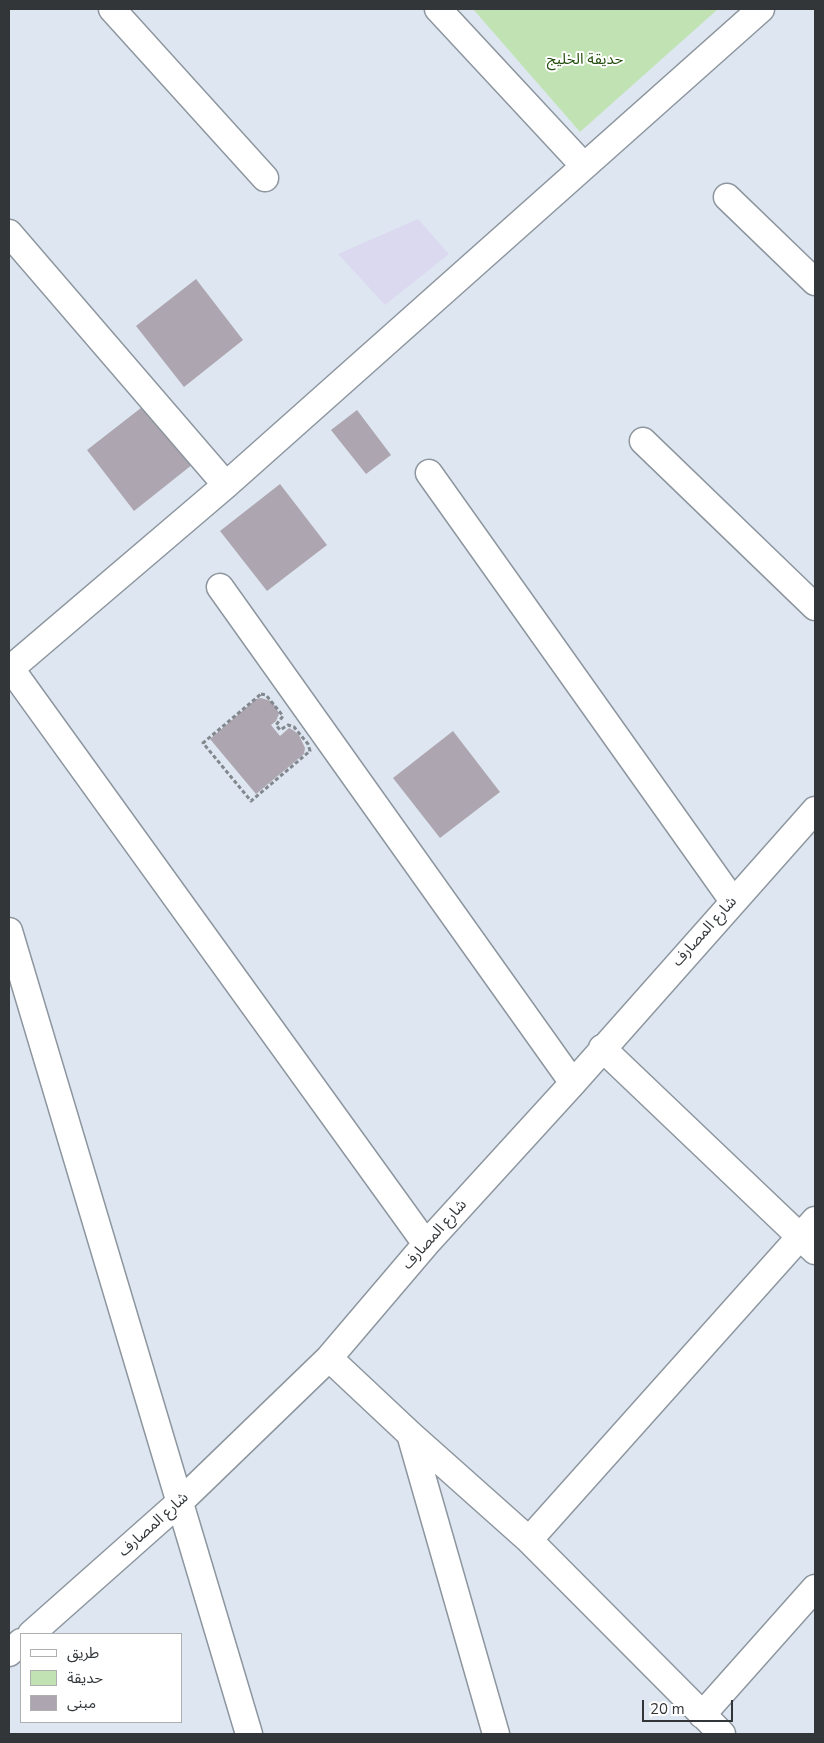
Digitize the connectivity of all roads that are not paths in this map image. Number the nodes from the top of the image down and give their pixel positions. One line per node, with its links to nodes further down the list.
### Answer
1 (112, 9): 5 (street)
2 (438, 9): 4 (street)
3 (761, 9): 4 (street)
4 (584, 166): 11 (street)
5 (265, 178)
6 (727, 198): 8 (street)
7 (9, 232): 11 (street)
8 (815, 282)
9 (643, 441): 13 (street)
10 (429, 473): 16 (street)
11 (226, 485): 14 (street)
12 (220, 587): 19 (street)
13 (815, 607)
14 (9, 668): 21 (street)
15 (815, 810): 16 (street, شارع المصارف)
16 (733, 901): 18 (street, شارع المصارف)
17 (9, 931): 24 (street)
18 (602, 1048): 19 (street, شارع المصارف); 20 (street)
19 (573, 1083): 21 (street, شارع المصارف)
20 (810, 1236): 25 (street)
21 (426, 1244): 22 (street, شارع المصارف)
22 (329, 1358): 23 (street); 24 (street, شارع المصارف)
23 (410, 1434): 25 (street); 32 (street)
24 (181, 1501): 27 (street, شارع المصارف); 31 (street)
25 (530, 1540): 30 (street)
26 (815, 1588): 30 (street)
27 (32, 1633)
28 (20, 1643): 29 (street)
29 (9, 1653)
30 (702, 1716): 33 (street)
31 (250, 1734)
32 (496, 1734)
33 (722, 1734)

